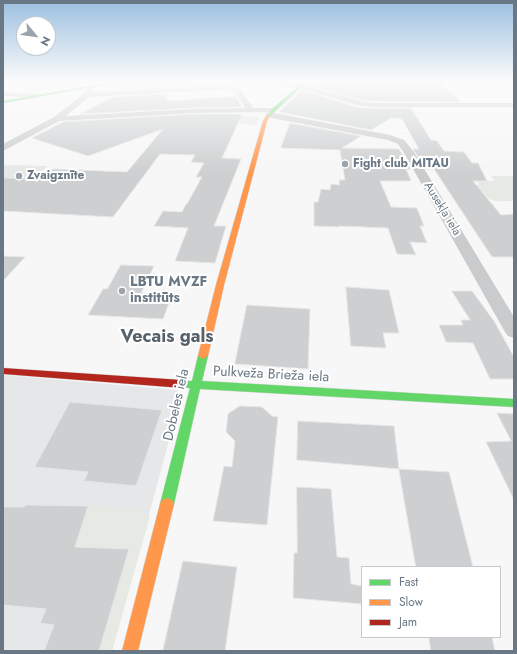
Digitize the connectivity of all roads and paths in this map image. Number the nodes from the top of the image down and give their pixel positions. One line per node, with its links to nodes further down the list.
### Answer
1 (271, 112): 9 (street, Dobeles iela)
2 (64, 113): 5 (street)
3 (167, 113): 5 (street, Ausekļa iela)
4 (273, 113): 7 (street, Ausekļa iela)
5 (57, 119): 6 (street)
6 (3, 148)
7 (514, 332)
8 (3, 371): 9 (street, Pulkveža Brieža iela)
9 (196, 385): 10 (street, Pulkveža Brieža iela); 11 (street, Dobeles iela)
10 (514, 402)
11 (130, 651)

